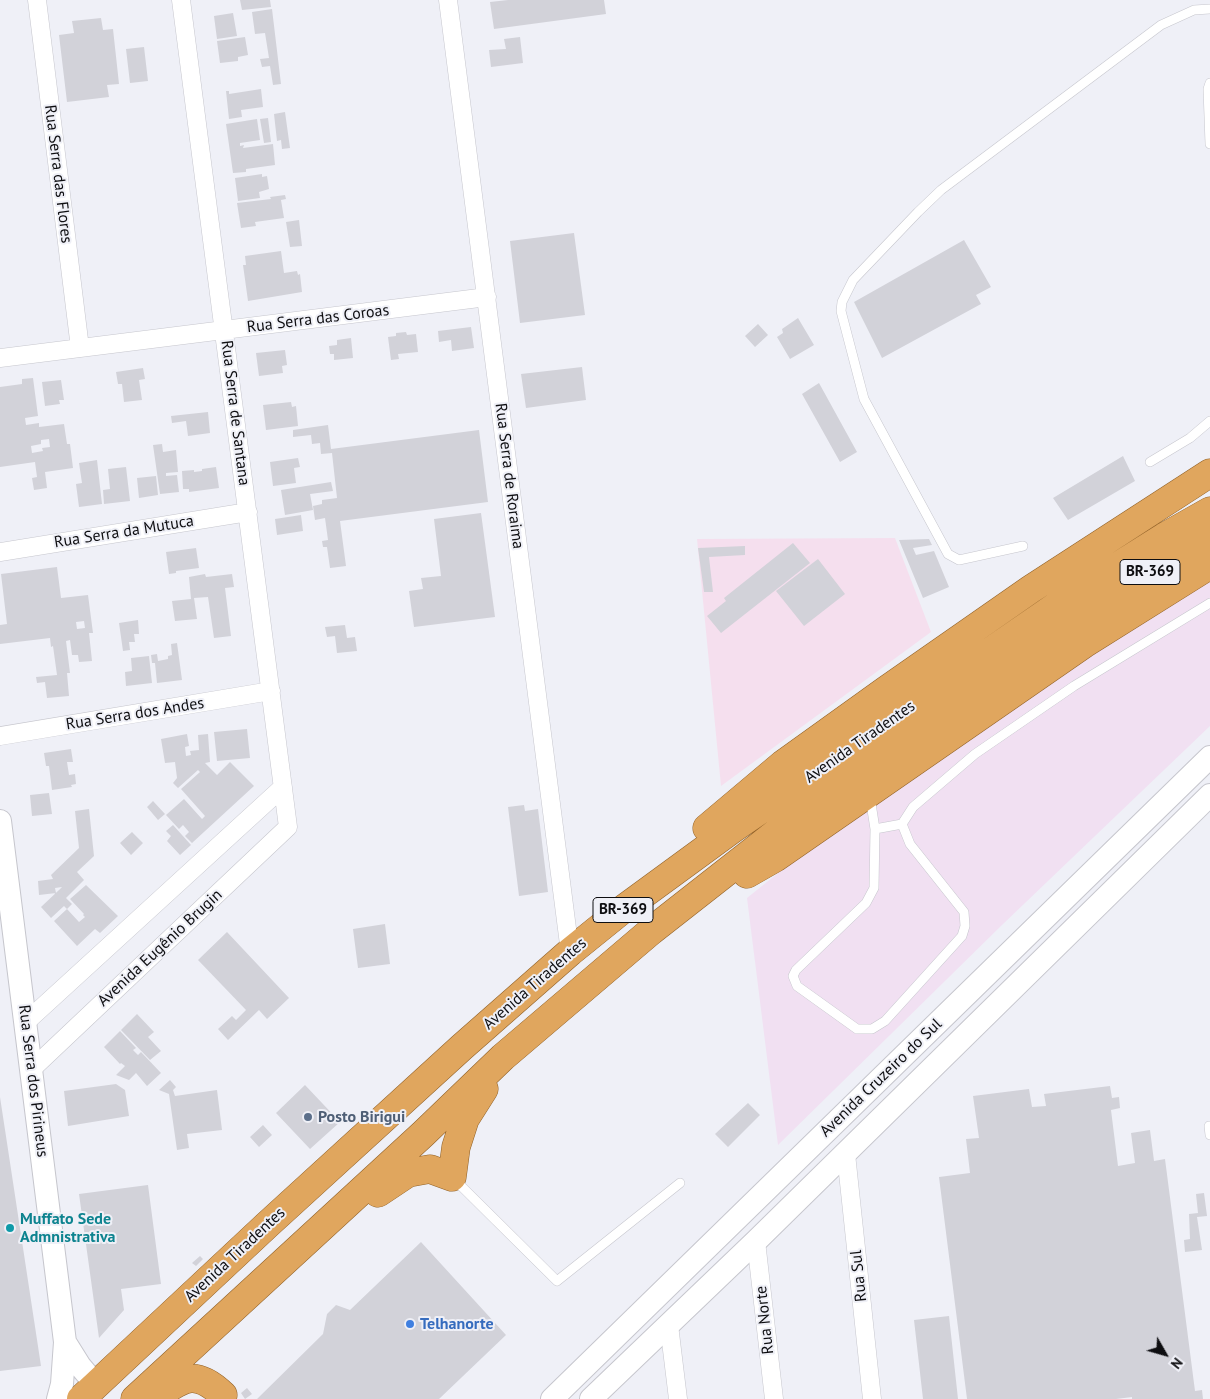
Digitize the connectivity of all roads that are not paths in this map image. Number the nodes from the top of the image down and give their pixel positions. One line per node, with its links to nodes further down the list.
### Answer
1 (37, 0): 9 (street, Rua Serra das Flores)
2 (181, 0): 8 (street, Rua Serra de Santana)
3 (448, 0): 7 (street, Rua Serra de Roraima)
4 (1210, 9): 17 (lane)
5 (1210, 83): 6 (lane)
6 (1210, 144)
7 (487, 297): 8 (street, Rua Serra das Coroas); 34 (street, Rua Serra de Roraima)
8 (225, 331): 9 (street, Rua Serra das Coroas); 15 (street, Rua Serra de Santana)
9 (80, 348): 10 (street, Rua Serra das Coroas)
10 (0, 358)
11 (1210, 421): 12 (lane)
12 (1150, 462)
13 (1210, 473): 31 (highway)
14 (1210, 511): 31 (highway, Avenida Tiradentes / BR-369)
15 (248, 512): 18 (street, Rua Serra da Mutuca); 21 (street, Rua Serra de Santana)
16 (1210, 534): 33 (highway, Avenida Tiradentes / BR-369)
17 (1023, 546)
18 (0, 552)
19 (1210, 565): 25 (highway)
20 (1210, 602): 28 (lane)
21 (271, 691): 22 (street, Rua Serra dos Andes); 24 (street, Rua Serra de Santana)
22 (0, 736)
23 (1210, 756): 50 (street, Avenida Cruzeiro do Sul)
24 (283, 787): 29 (street, Rua Serra de Santana); 35 (street)
25 (869, 792): 30 (lane); 33 (highway)
26 (1210, 795): 38 (street, Avenida Cruzeiro do Sul)
27 (0, 821): 32 (street, Rua Serra dos Pirineus)
28 (902, 824): 30 (lane); 30 (lane)
29 (288, 827): 37 (street, Avenida Eugênio Brugin)
30 (875, 829)
31 (622, 910): 34 (highway, Avenida Tiradentes / BR-369)
32 (5, 911): 35 (street, Rua Serra dos Pirineus)
33 (651, 931): 36 (highway, Avenida Tiradentes / BR-369)
34 (570, 952): 45 (highway, Avenida Tiradentes / BR-369)
35 (26, 1022): 37 (street, Rua Serra dos Pirineus)
36 (503, 1057): 39 (highway); 42 (highway, Avenida Tiradentes / BR-369)
37 (32, 1069): 44 (street, Rua Serra dos Pirineus)
38 (846, 1154): 41 (street, Avenida Cruzeiro do Sul); 54 (street, Rua Sul)
39 (452, 1177): 40 (lane); 42 (highway)
40 (680, 1183)
41 (756, 1241): 43 (street, Avenida Cruzeiro do Sul); 53 (street, Rua Norte)
42 (299, 1247): 48 (highway, Avenida Tiradentes / BR-369)
43 (669, 1325): 51 (street, Avenida Cruzeiro do Sul); 52 (street)
44 (65, 1342): 45 (street); 47 (street)
45 (92, 1394)
46 (224, 1397): 49 (highway)
47 (58, 1399)
48 (135, 1399)
49 (152, 1399)
50 (552, 1399)
51 (592, 1399)
52 (678, 1399)
53 (774, 1399)
54 (872, 1399)

